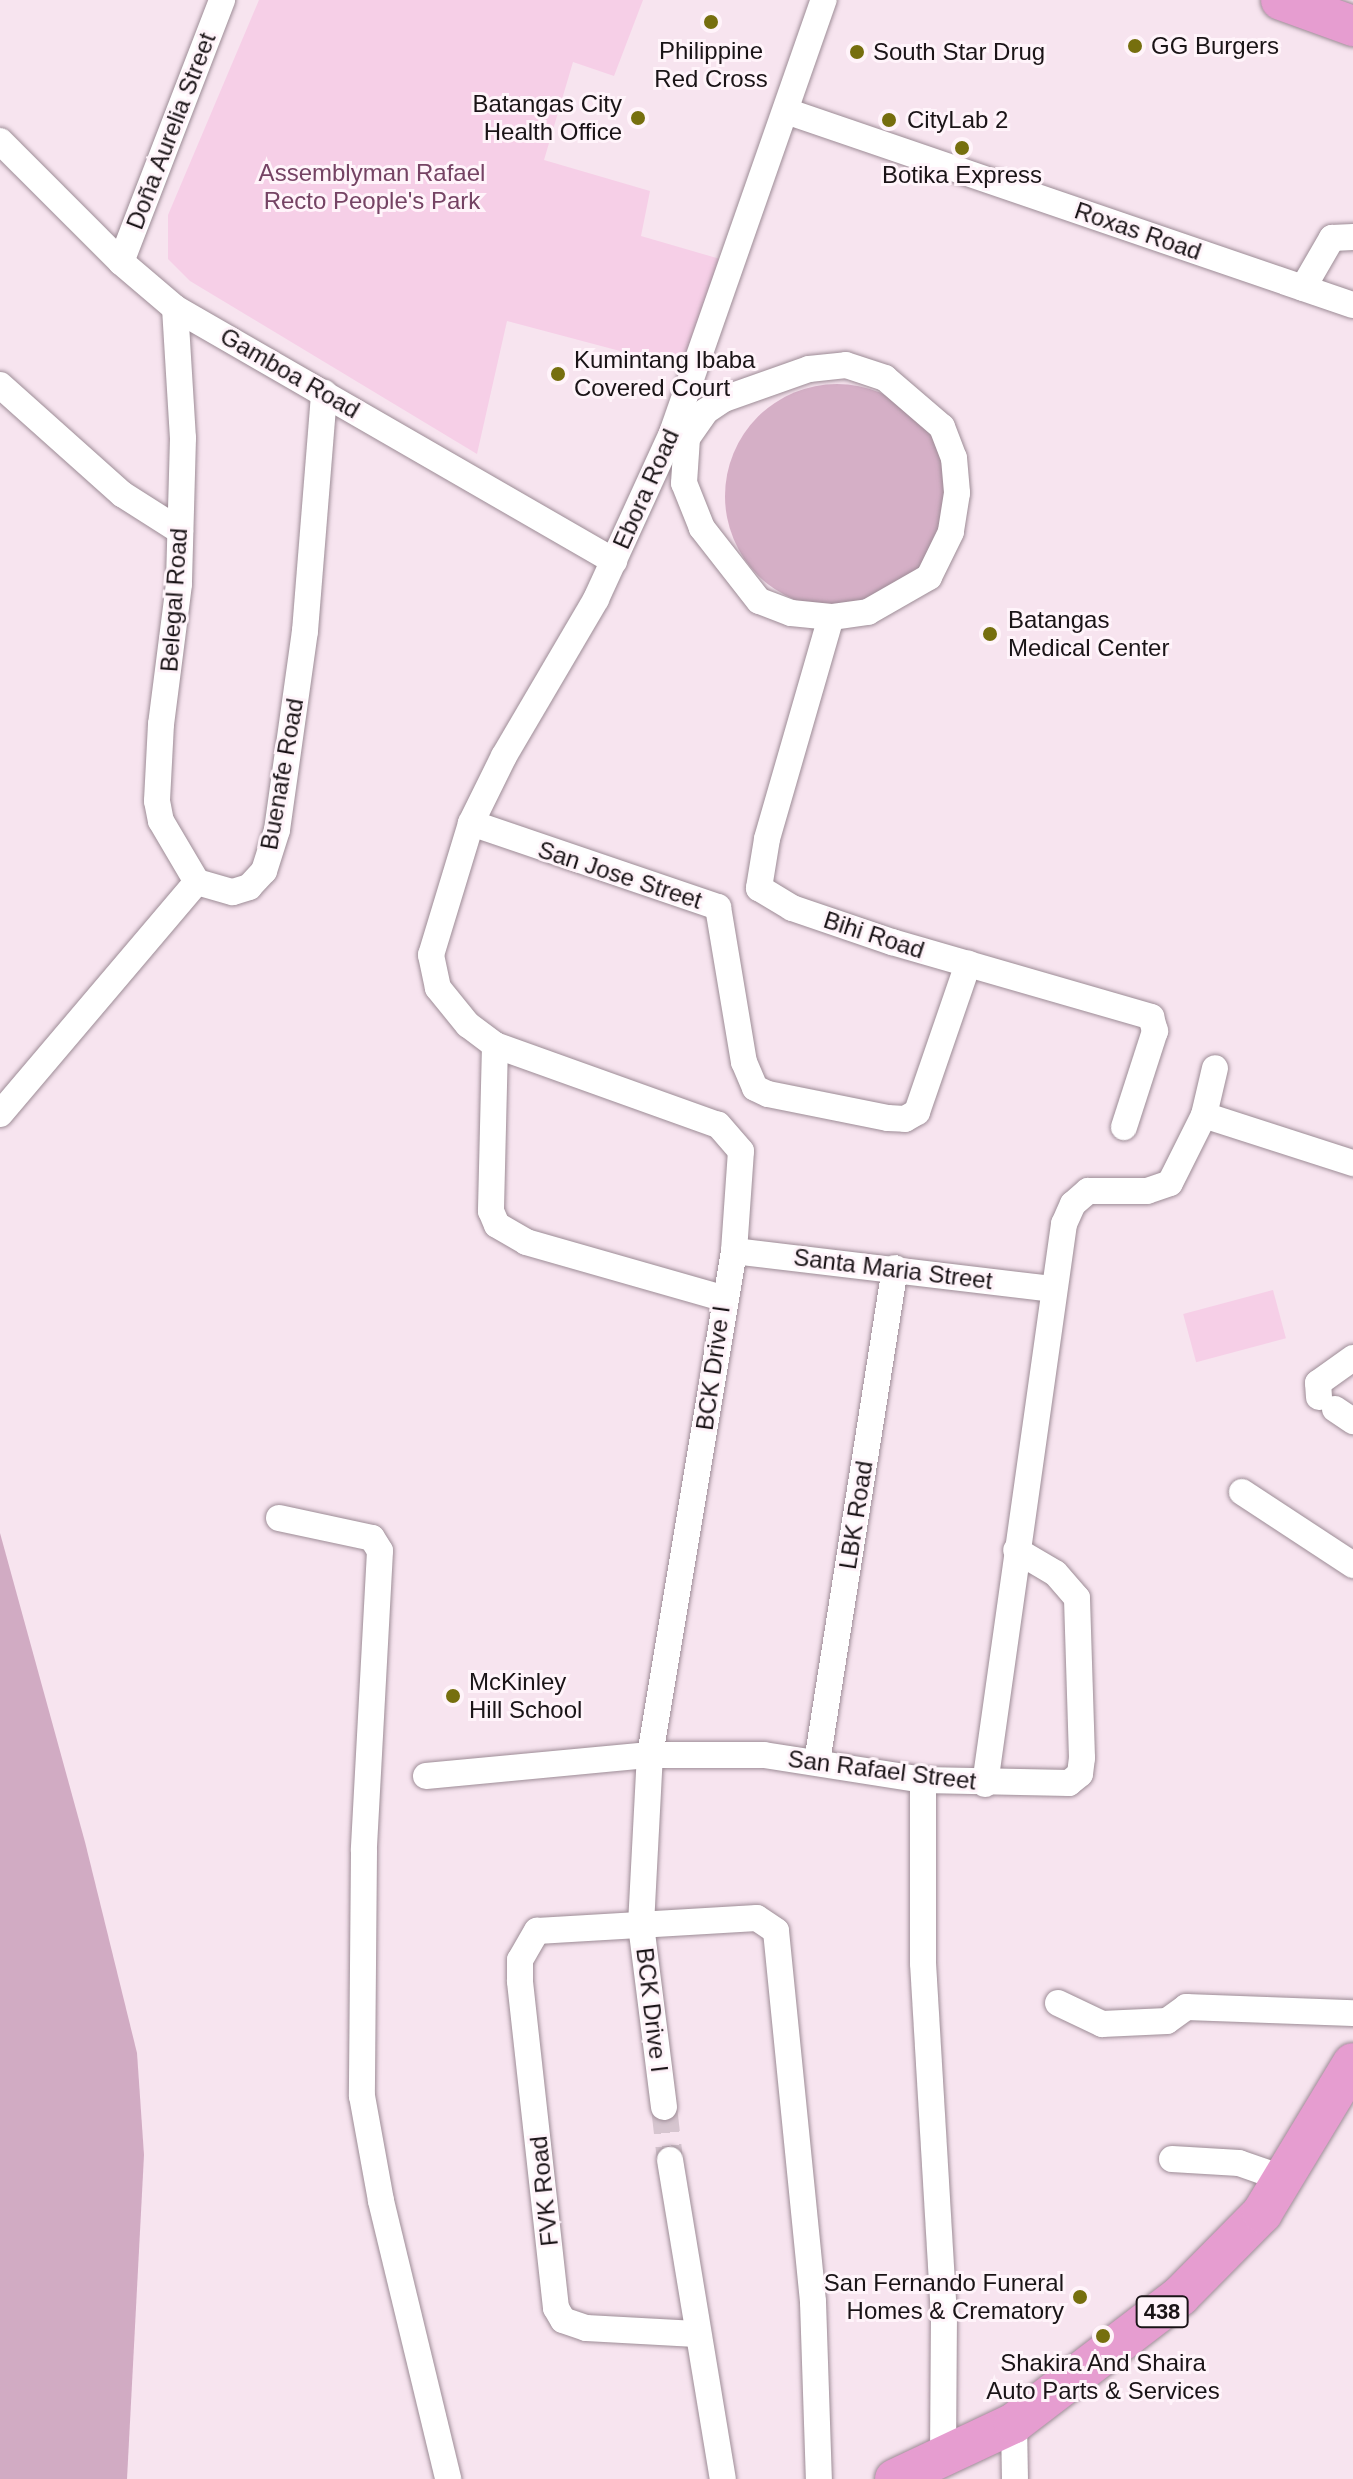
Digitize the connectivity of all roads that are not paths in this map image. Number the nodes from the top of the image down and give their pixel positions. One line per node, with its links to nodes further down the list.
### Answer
1 (222, 0): 8 (street, Doña Aurelia Street)
2 (824, 0): 5 (street, Ebora Road)
3 (1281, 0): 4 (main road)
4 (1353, 26)
5 (786, 111): 9 (street, Roxas Road); 14 (street, Ebora Road)
6 (0, 141): 8 (street, Gamboa Road)
7 (1353, 237): 9 (street)
8 (121, 262): 11 (street, Gamboa Road)
9 (1303, 288): 10 (street, Roxas Road)
10 (1353, 305)
11 (175, 308): 13 (street, Gamboa Road); 15 (street, Belegal Road)
12 (0, 385): 15 (street)
13 (324, 393): 16 (street, Gamboa Road); 19 (street, Buenafe Road)
14 (680, 436): 16 (street, Ebora Road); 17 (street); 17 (street)
15 (180, 531): 19 (street, Belegal Road)
16 (614, 561): 18 (street, Ebora Road)
17 (831, 617): 20 (street)
18 (471, 823): 21 (street, San Jose Street); 23 (street, BCK Drive I)
19 (197, 882): 25 (street)
20 (759, 888): 21 (street); 22 (street, Bihi Road)
21 (718, 907): 22 (street, San Jose Street)
22 (968, 964): 27 (street, Bihi Road)
23 (495, 1045): 29 (street, BCK Drive I); 32 (street)
24 (1215, 1068): 26 (street)
25 (0, 1114)
26 (1204, 1115): 28 (street); 31 (street)
27 (1124, 1127)
28 (1353, 1163)
29 (734, 1251): 30 (street, Santa Maria Street); 32 (street, BCK Drive I)
30 (895, 1268): 31 (street, Santa Maria Street); 40 (street, LBK Road)
31 (1052, 1289): 37 (street)
32 (722, 1298): 39 (street, BCK Drive I)
33 (1353, 1358): 34 (street)
34 (1336, 1409)
35 (1242, 1492): 38 (street)
36 (279, 1518): 55 (street)
37 (1016, 1550): 43 (street); 43 (street, San Rafael Street)
38 (1353, 1565)
39 (650, 1755): 40 (street, San Rafael Street); 41 (street, San Rafael Street); 44 (street, BCK Drive I)
40 (817, 1762): 42 (street, San Rafael Street)
41 (426, 1776)
42 (923, 1780): 43 (street, San Rafael Street); 54 (street)
43 (985, 1784)
44 (641, 1925): 48 (street, BCK Drive I); 52 (street, FVK Road); 57 (street)
45 (1058, 2003): 46 (street)
46 (1353, 2013)
47 (1353, 2063): 51 (main road, 438)
48 (664, 2107)
49 (1172, 2159): 51 (street)
50 (670, 2160): 52 (street)
51 (1285, 2179): 53 (main road, 438)
52 (696, 2334): 56 (street)
53 (1014, 2423): 54 (main road, 438); 59 (street)
54 (943, 2460): 58 (main road, 438)
55 (448, 2479)
56 (723, 2479)
57 (819, 2479)
58 (895, 2479)
59 (1015, 2479)

